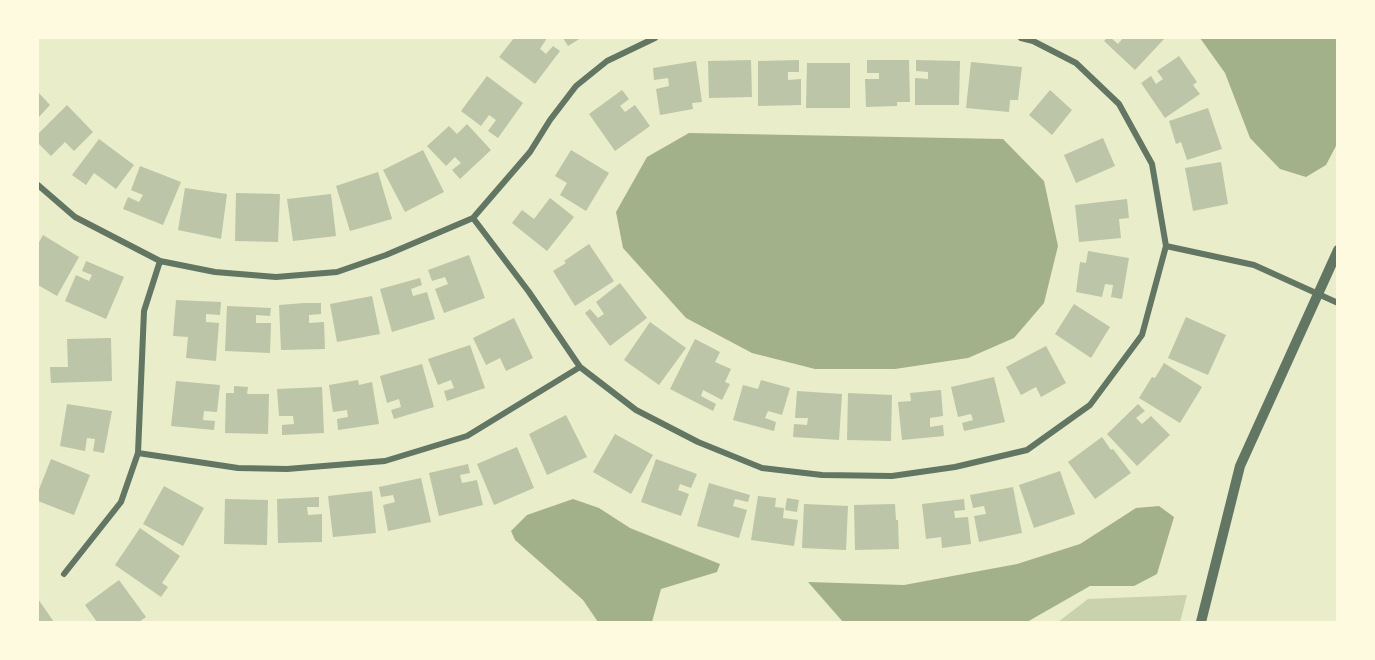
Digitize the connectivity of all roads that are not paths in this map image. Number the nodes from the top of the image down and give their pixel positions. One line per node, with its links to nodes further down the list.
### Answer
1 (655, 38): 4 (street)
2 (1021, 38): 5 (street)
3 (38, 185): 7 (street)
4 (473, 218): 7 (street); 10 (street)
5 (1166, 246): 8 (street); 10 (street)
6 (1338, 250): 8 (street)
7 (160, 261): 11 (street)
8 (1317, 293): 9 (street); 13 (street)
9 (1338, 303)
10 (580, 367): 11 (street)
11 (138, 453): 12 (street)
12 (64, 574)
13 (1201, 622)

